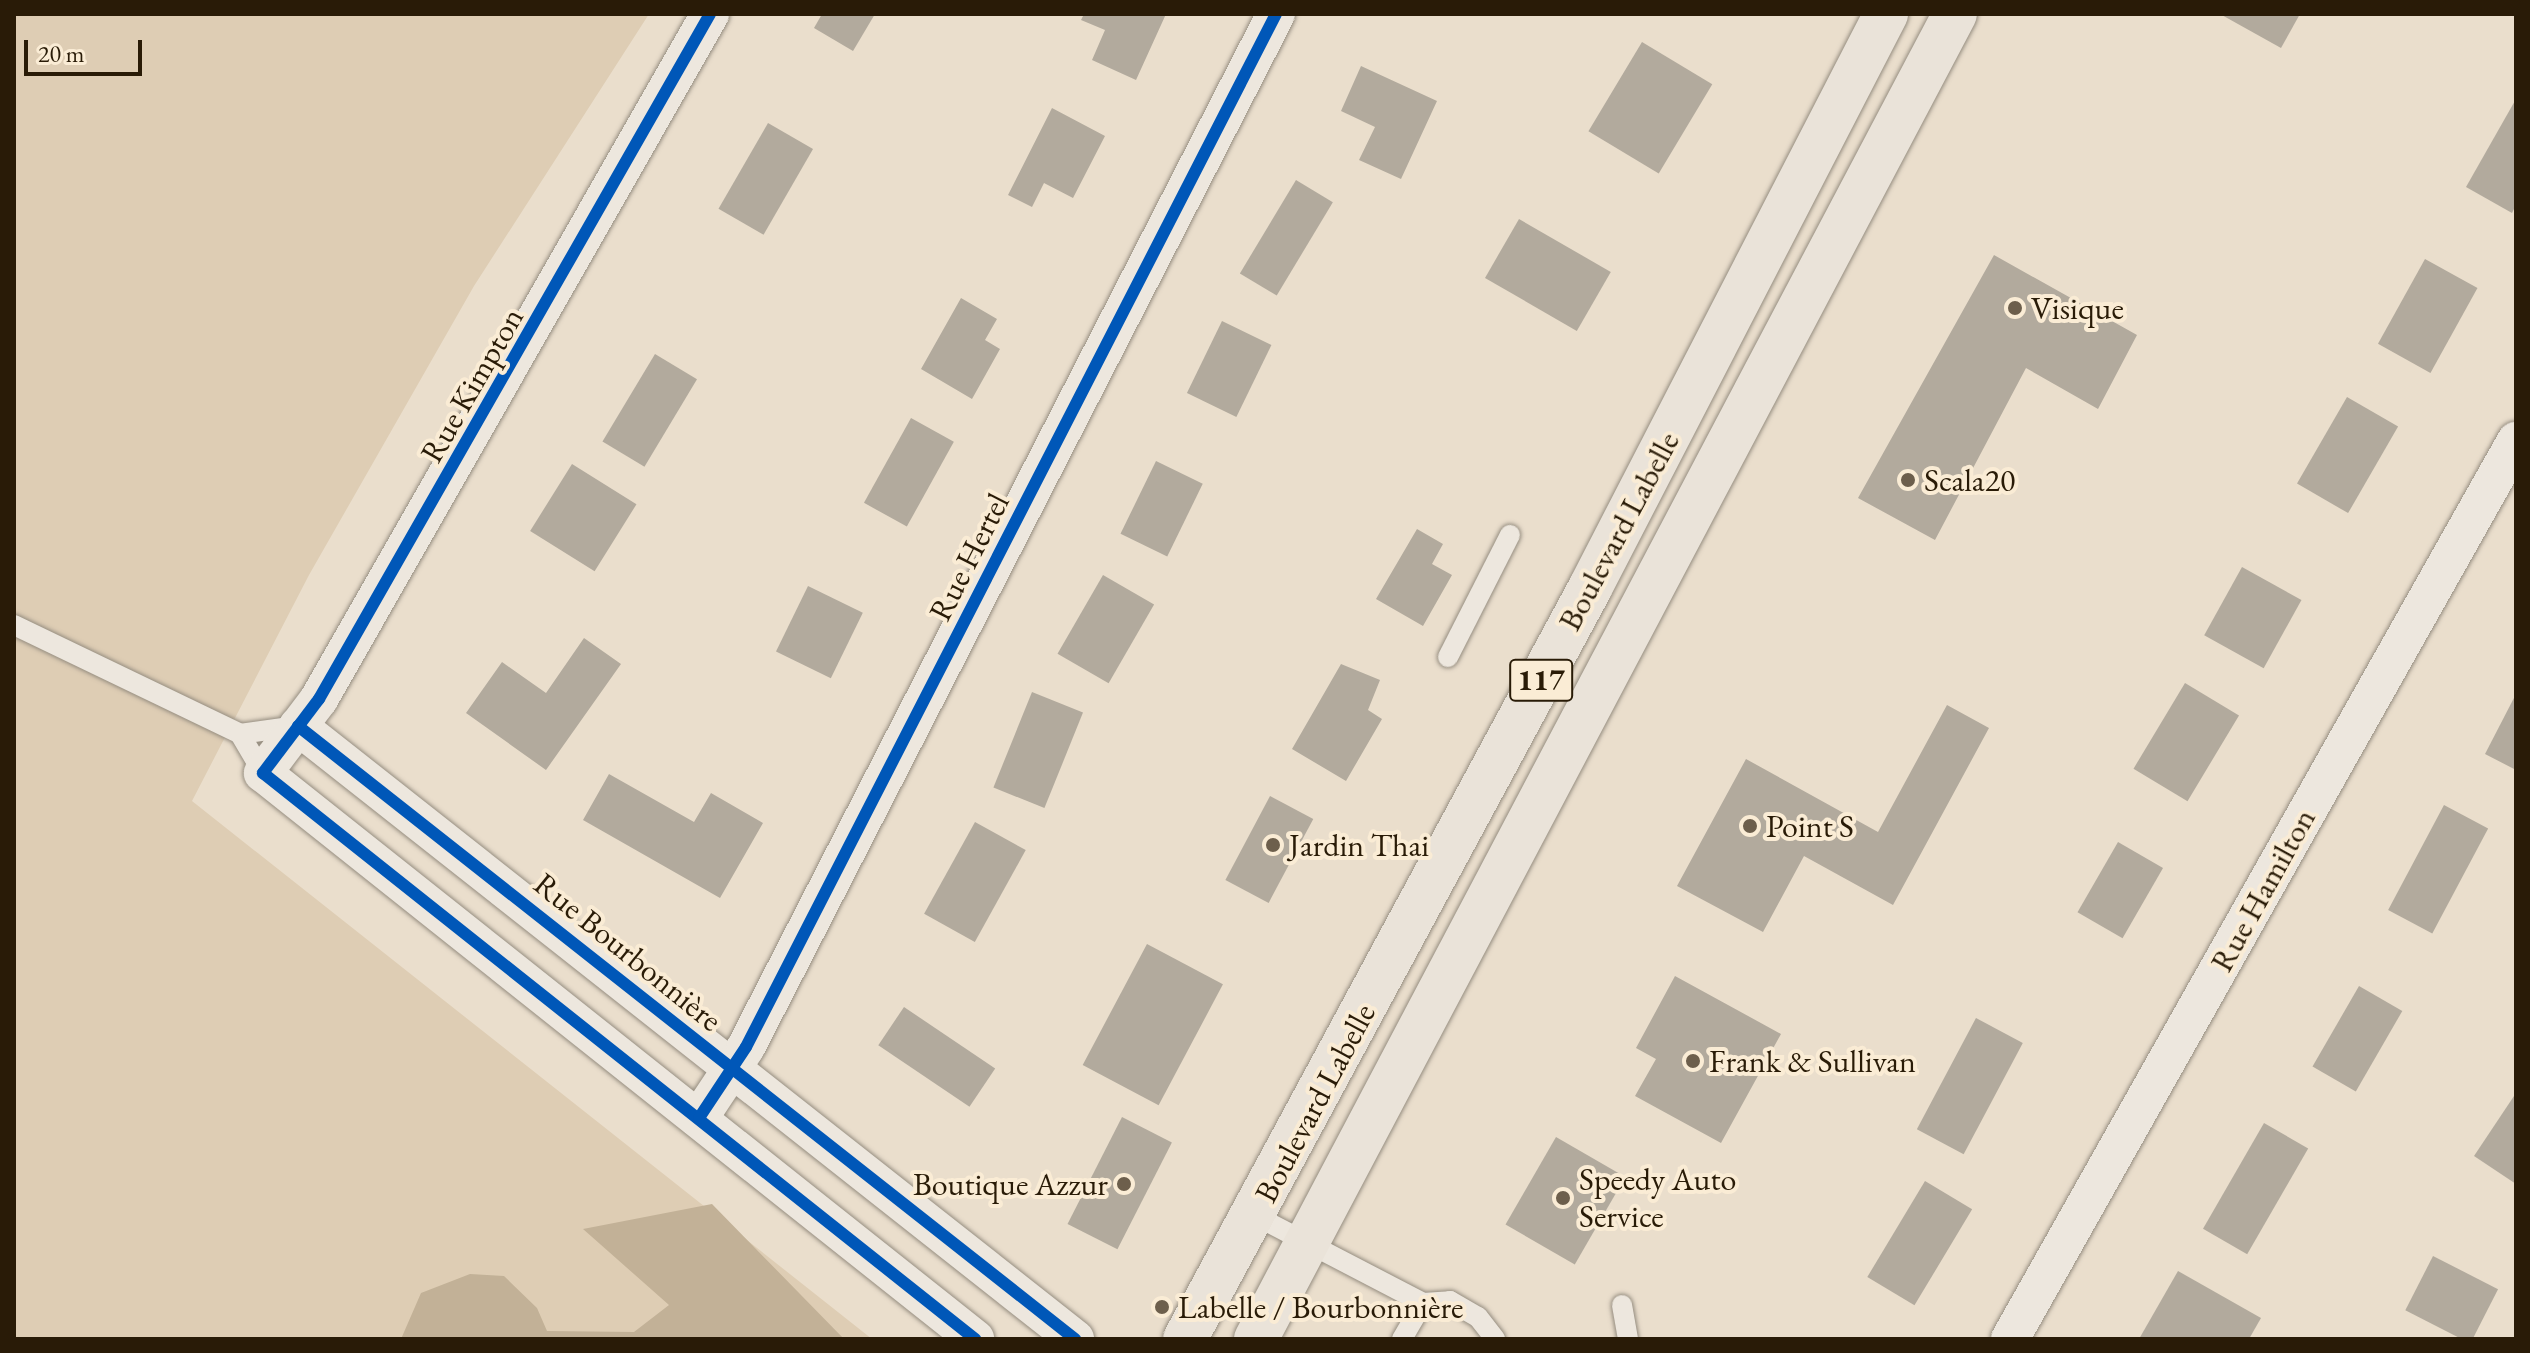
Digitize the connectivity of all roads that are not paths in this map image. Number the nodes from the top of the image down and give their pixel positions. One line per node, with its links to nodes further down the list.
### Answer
1 (710, 14): 9 (street, Rue Kimpton)
2 (1276, 14): 12 (street, Rue Hertel)
3 (1886, 14): 14 (main road, Boulevard Labelle / 117)
4 (1955, 14): 15 (main road, Boulevard Labelle / 117)
5 (2516, 441): 25 (street, Rue Hamilton)
6 (1510, 535): 8 (lane)
7 (14, 625): 10 (lane)
8 (1448, 657)
9 (298, 726): 10 (lane); 11 (street, Rue Kimpton); 12 (street, Rue Bourbonnière)
10 (240, 734): 11 (lane)
11 (263, 773): 13 (street)
12 (733, 1069): 13 (street, Rue Hertel); 19 (street, Rue Bourbonnière)
13 (699, 1118): 18 (street)
14 (1254, 1215): 15 (lane); 20 (main road, Boulevard Labelle / 117)
15 (1307, 1246): 16 (lane); 21 (main road, Boulevard Labelle / 117)
16 (1423, 1303): 22 (lane); 23 (lane)
17 (1622, 1305): 24 (lane)
18 (975, 1339)
19 (1075, 1339)
20 (1185, 1339)
21 (1256, 1339)
22 (1402, 1339)
23 (1495, 1339)
24 (1628, 1339)
25 (2010, 1339)

